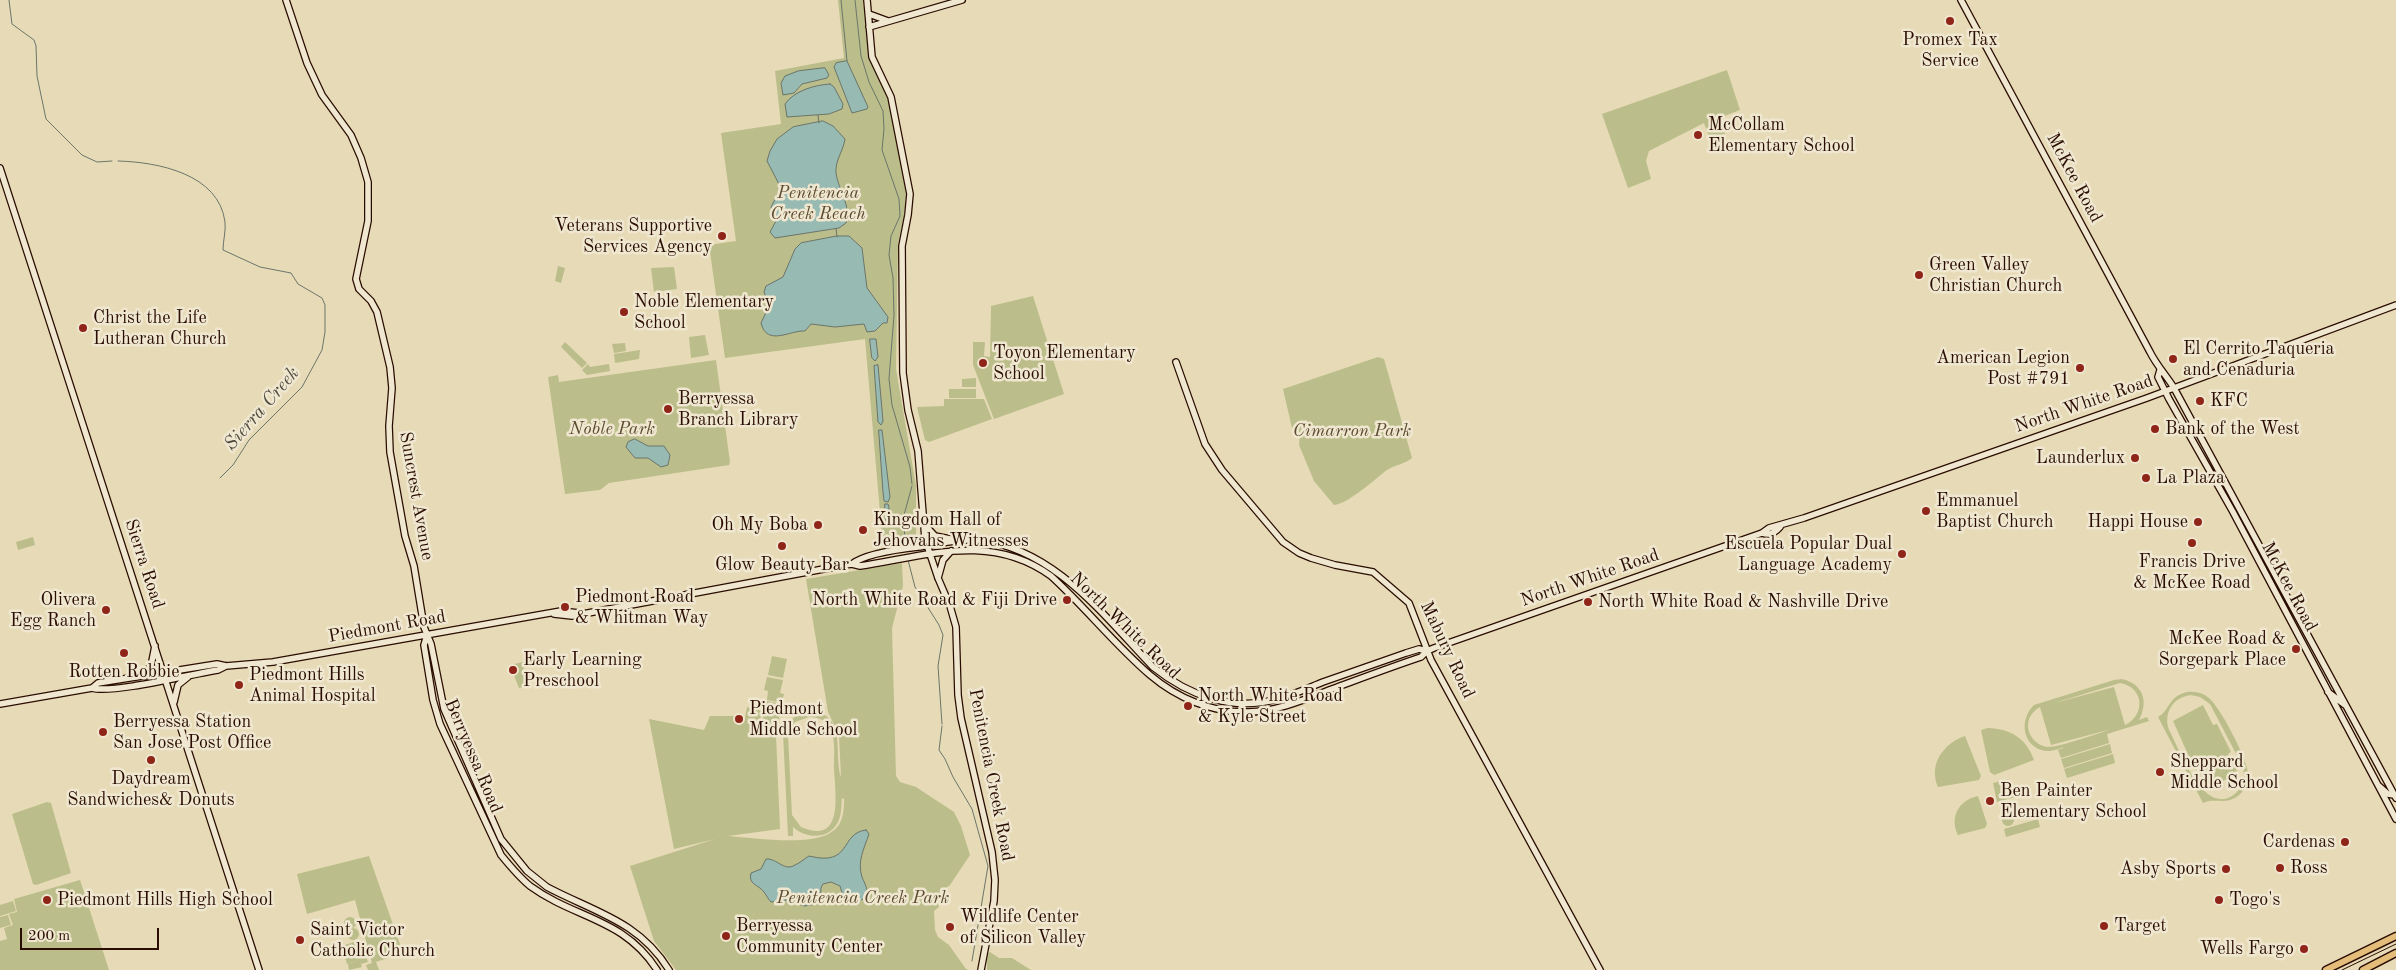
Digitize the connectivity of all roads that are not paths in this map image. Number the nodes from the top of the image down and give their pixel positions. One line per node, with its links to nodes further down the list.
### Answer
1 (286, 0): 24 (main road, Suncrest Avenue)
2 (867, 0): 5 (main road, Penitencia Creek Road)
3 (962, 0): 6 (main road)
4 (1961, 0): 11 (main road, McKee Road)
5 (868, 14): 6 (main road); 7 (main road, Penitencia Creek Road)
6 (890, 22): 7 (main road)
7 (869, 27): 14 (main road, Penitencia Creek Road)
8 (0, 168): 26 (main road, Sierra Road)
9 (2396, 305): 12 (main road, North White Road)
10 (1176, 362): 27 (main road, Mabury Road)
11 (2160, 370): 12 (main road, McKee Road); 13 (main road, McKee Road)
12 (2174, 388): 13 (main road, North White Road); 25 (main road, McKee Road)
13 (2165, 391): 23 (main road, McKee Road); 27 (main road, North White Road)
14 (923, 522): 15 (main road); 16 (main road, Penitencia Creek Road)
15 (957, 541): 16 (main road, North White Road); 27 (main road, North White Road)
16 (926, 545): 17 (main road, North White Road); 19 (main road, Penitencia Creek Road)
17 (913, 547): 21 (main road, Piedmont Road)
18 (951, 551): 19 (main road, North White Road); 22 (main road); 27 (main road, North White Road)
19 (929, 554): 20 (main road, North White Road); 22 (main road, Penitencia Creek Road)
20 (915, 557): 21 (main road, Piedmont Road)
21 (852, 564): 24 (main road, Piedmont Road)
22 (938, 578): 46 (main road, Penitencia Creek Road)
23 (2295, 629): 25 (main road); 34 (main road, McKee Road)
24 (427, 635): 28 (main road, Piedmont Road); 44 (main road, Berryessa Road); 45 (main road, Berryessa Road)
25 (2309, 638): 37 (main road, McKee Road)
26 (155, 646): 29 (main road, Sierra Road); 31 (main road)
27 (1427, 651): 47 (main road, Mabury Road)
28 (226, 666): 29 (main road, Piedmont Road); 30 (main road, Piedmont Road)
29 (163, 672): 31 (main road, Piedmont Road); 32 (main road, Sierra Road)
30 (193, 674): 32 (main road, Piedmont Road); 36 (main road)
31 (141, 676): 33 (main road, Piedmont Road)
32 (165, 679): 33 (main road, Piedmont Road); 36 (main road, Sierra Road)
33 (92, 688): 35 (main road, Piedmont Road)
34 (2328, 692): 37 (main road); 38 (main road, McKee Road)
35 (0, 704)
36 (174, 704): 43 (main road, Sierra Road)
37 (2345, 705): 39 (main road, McKee Road)
38 (2379, 786): 39 (main road); 40 (main road, McKee Road)
39 (2395, 796)
40 (2396, 819)
41 (2396, 936): 48 (main road)
42 (2396, 953): 49 (main road)
43 (260, 970)
44 (657, 970)
45 (669, 970)
46 (981, 970)
47 (1600, 970)
48 (2326, 970)
49 (2363, 970)

